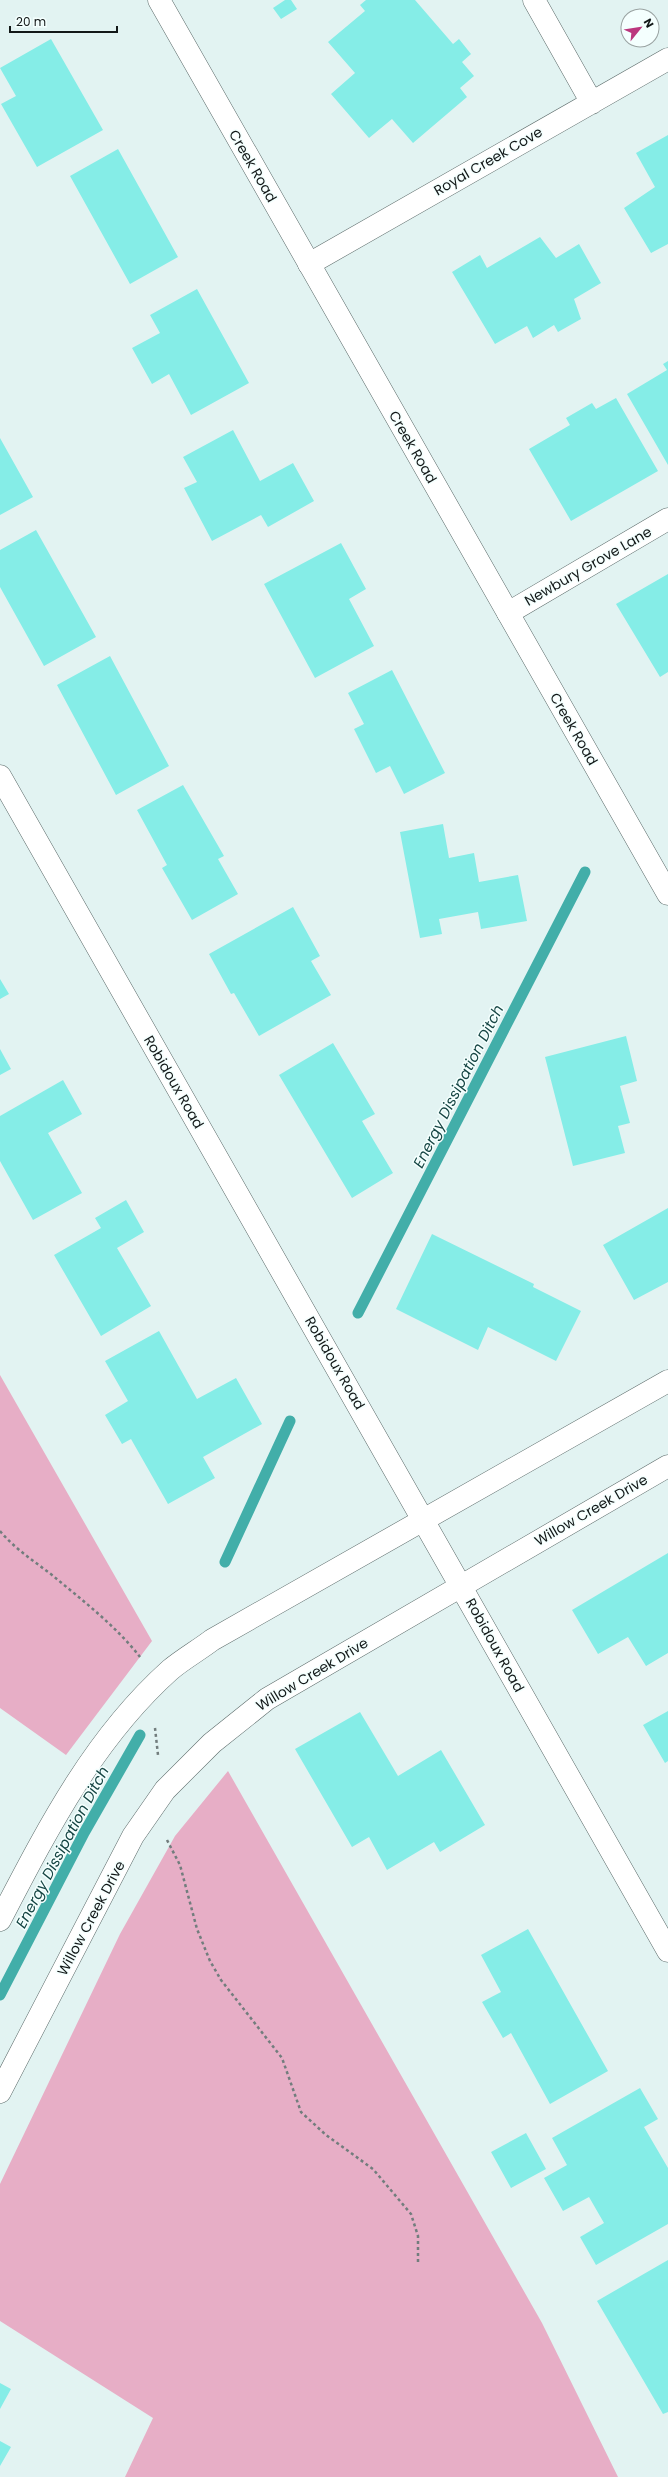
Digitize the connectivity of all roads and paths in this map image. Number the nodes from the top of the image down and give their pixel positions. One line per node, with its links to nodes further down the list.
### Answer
1 (159, 0): 5 (street, Creek Road)
2 (534, 0): 4 (street)
3 (668, 59): 4 (street, Royal Creek Cove)
4 (592, 103): 5 (street, Royal Creek Cove)
5 (309, 264): 7 (street, Creek Road)
6 (668, 519): 7 (street, Newbury Grove Lane)
7 (508, 612): 9 (street, Creek Road)
8 (0, 776): 12 (street, Robidoux Road)
9 (668, 894)
10 (668, 1381): 12 (street)
11 (668, 1466): 14 (street, Willow Creek Drive)
12 (424, 1521): 14 (street, Robidoux Road); 15 (street)
13 (0, 1531): 15 (path)
14 (461, 1586): 16 (street, Willow Creek Drive); 19 (street, Robidoux Road)
15 (151, 1689): 16 (path); 18 (street)
16 (162, 1796): 20 (street, Willow Creek Drive)
17 (165, 1836): 21 (path)
18 (0, 1920)
19 (668, 1951)
20 (0, 2092)
21 (418, 2264)

